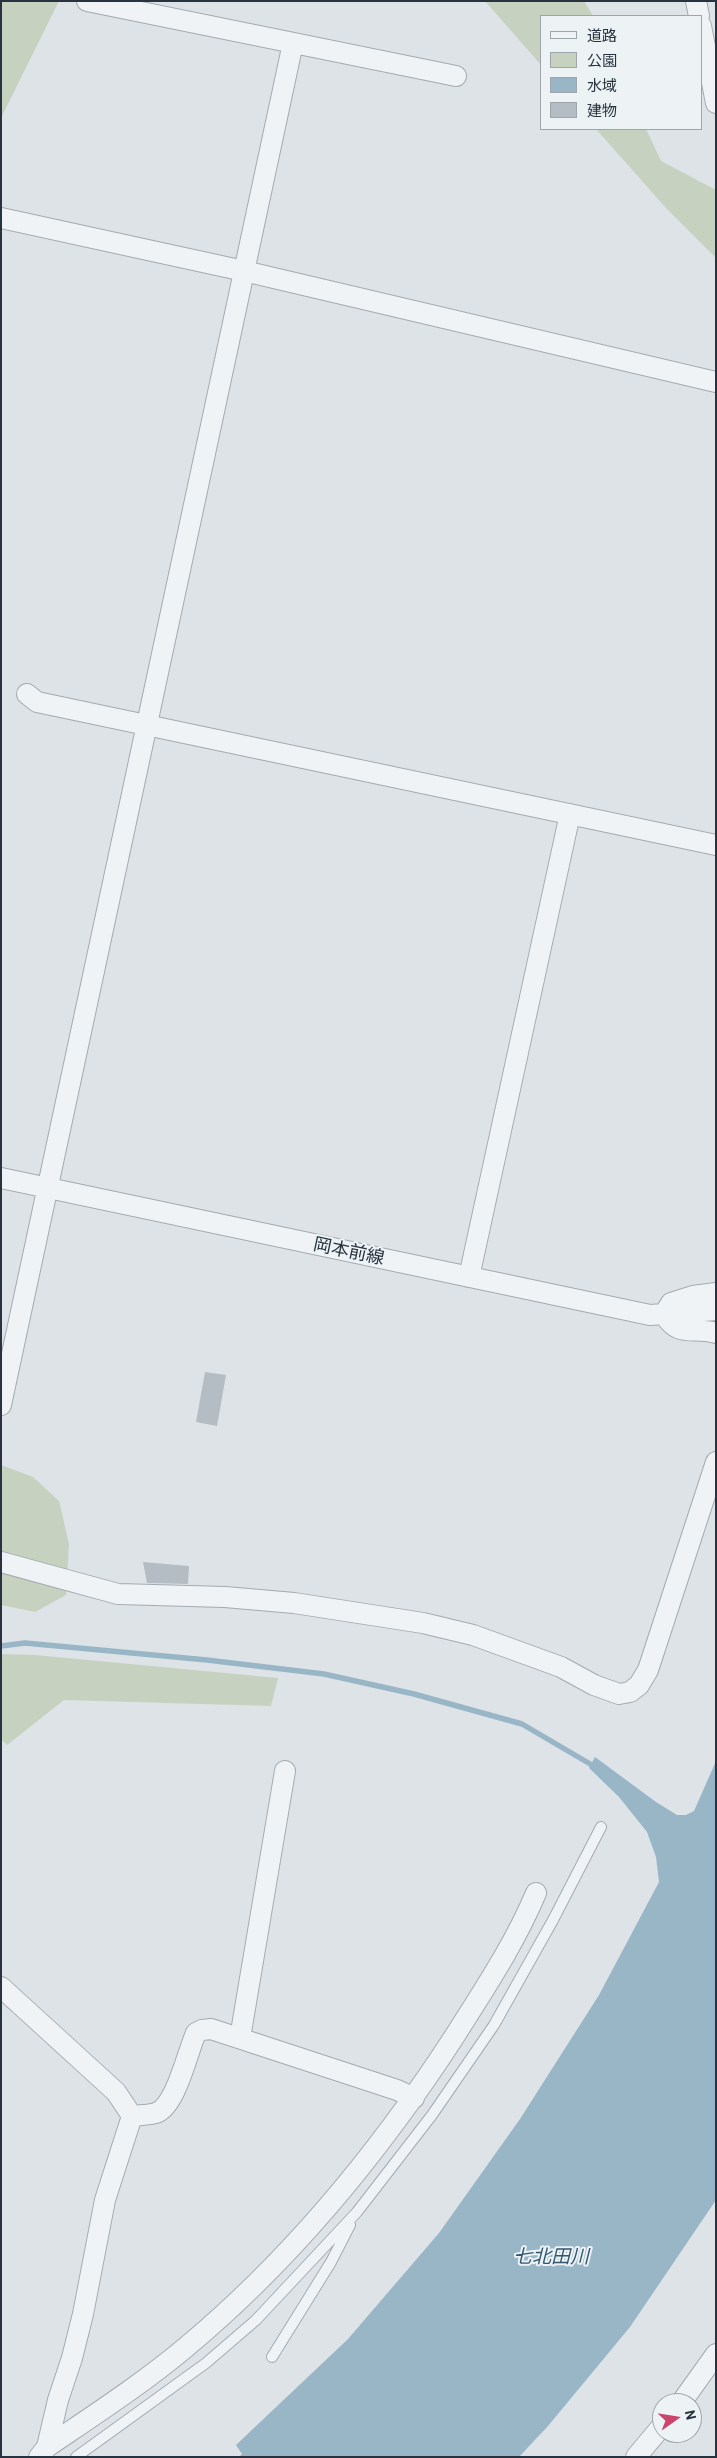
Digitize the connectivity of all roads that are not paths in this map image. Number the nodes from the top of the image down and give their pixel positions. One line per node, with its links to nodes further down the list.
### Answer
1 (87, 1): 5 (street)
2 (696, 1): 3 (street)
3 (699, 15)
4 (702, 31): 7 (street)
5 (293, 43): 6 (street); 9 (street)
6 (456, 76)
7 (716, 103)
8 (1, 218): 9 (street)
9 (244, 271): 10 (street); 12 (street)
10 (716, 382)
11 (27, 694): 12 (street)
12 (147, 725): 13 (street); 16 (street)
13 (570, 814): 14 (street); 17 (street)
14 (716, 845)
15 (1, 1178): 16 (street, 岡本前線)
16 (48, 1187): 17 (street, 岡本前線); 22 (street)
17 (469, 1277): 20 (street, 岡本前線)
18 (716, 1293): 20 (street)
19 (716, 1310): 20 (street)
20 (657, 1315): 21 (street)
21 (716, 1333)
22 (1, 1405)
23 (716, 1462): 24 (street)
24 (1, 1562)
25 (285, 1771): 29 (street)
26 (600, 1827): 32 (lane)
27 (536, 1893): 30 (street)
28 (1, 1987): 31 (street)
29 (240, 2038): 30 (street); 31 (street)
30 (414, 2098): 37 (street)
31 (132, 2116): 37 (street)
32 (357, 2212): 34 (lane); 38 (lane)
33 (716, 2354): 35 (street)
34 (272, 2357)
35 (688, 2393)
36 (652, 2438): 39 (street)
37 (43, 2452)
38 (76, 2457)
39 (636, 2457)

